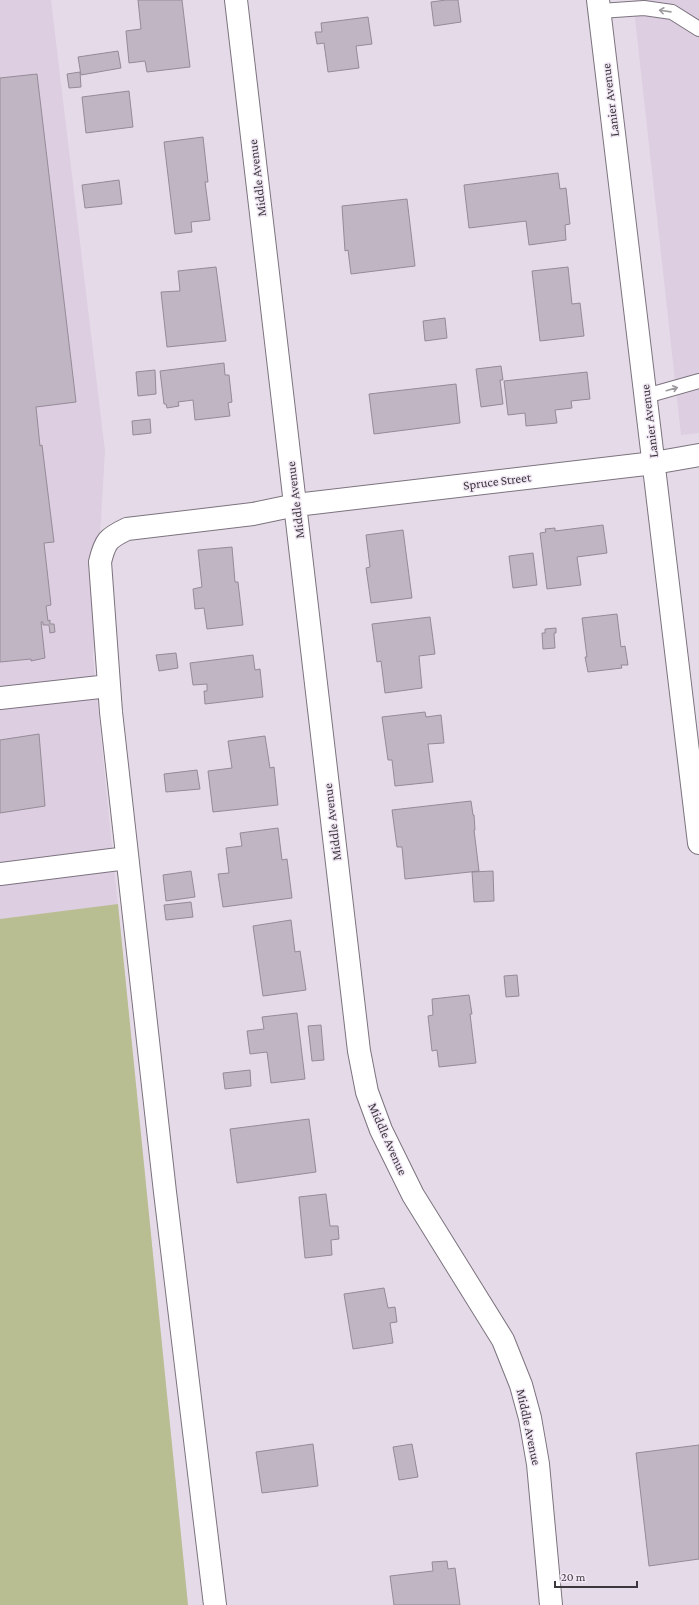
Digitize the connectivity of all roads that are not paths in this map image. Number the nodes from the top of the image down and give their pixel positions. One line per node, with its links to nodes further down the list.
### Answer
1 (236, 0): 8 (street, Middle Avenue)
2 (599, 6): 3 (lane, one-way to 2); 5 (street, Lanier Avenue)
3 (699, 28)
4 (699, 382): 5 (lane, one-way to 4)
5 (646, 396): 7 (street, Lanier Avenue)
6 (699, 455): 7 (street, Spruce Street)
7 (654, 462): 8 (street, Spruce Street); 11 (street, Lanier Avenue)
8 (296, 505): 9 (street, Spruce Street); 15 (street, Middle Avenue)
9 (109, 686): 10 (street); 12 (street, Spruce Street)
10 (0, 698)
11 (699, 843)
12 (127, 858): 13 (street); 14 (street, Spruce Street)
13 (0, 874)
14 (215, 1605)
15 (552, 1605)

